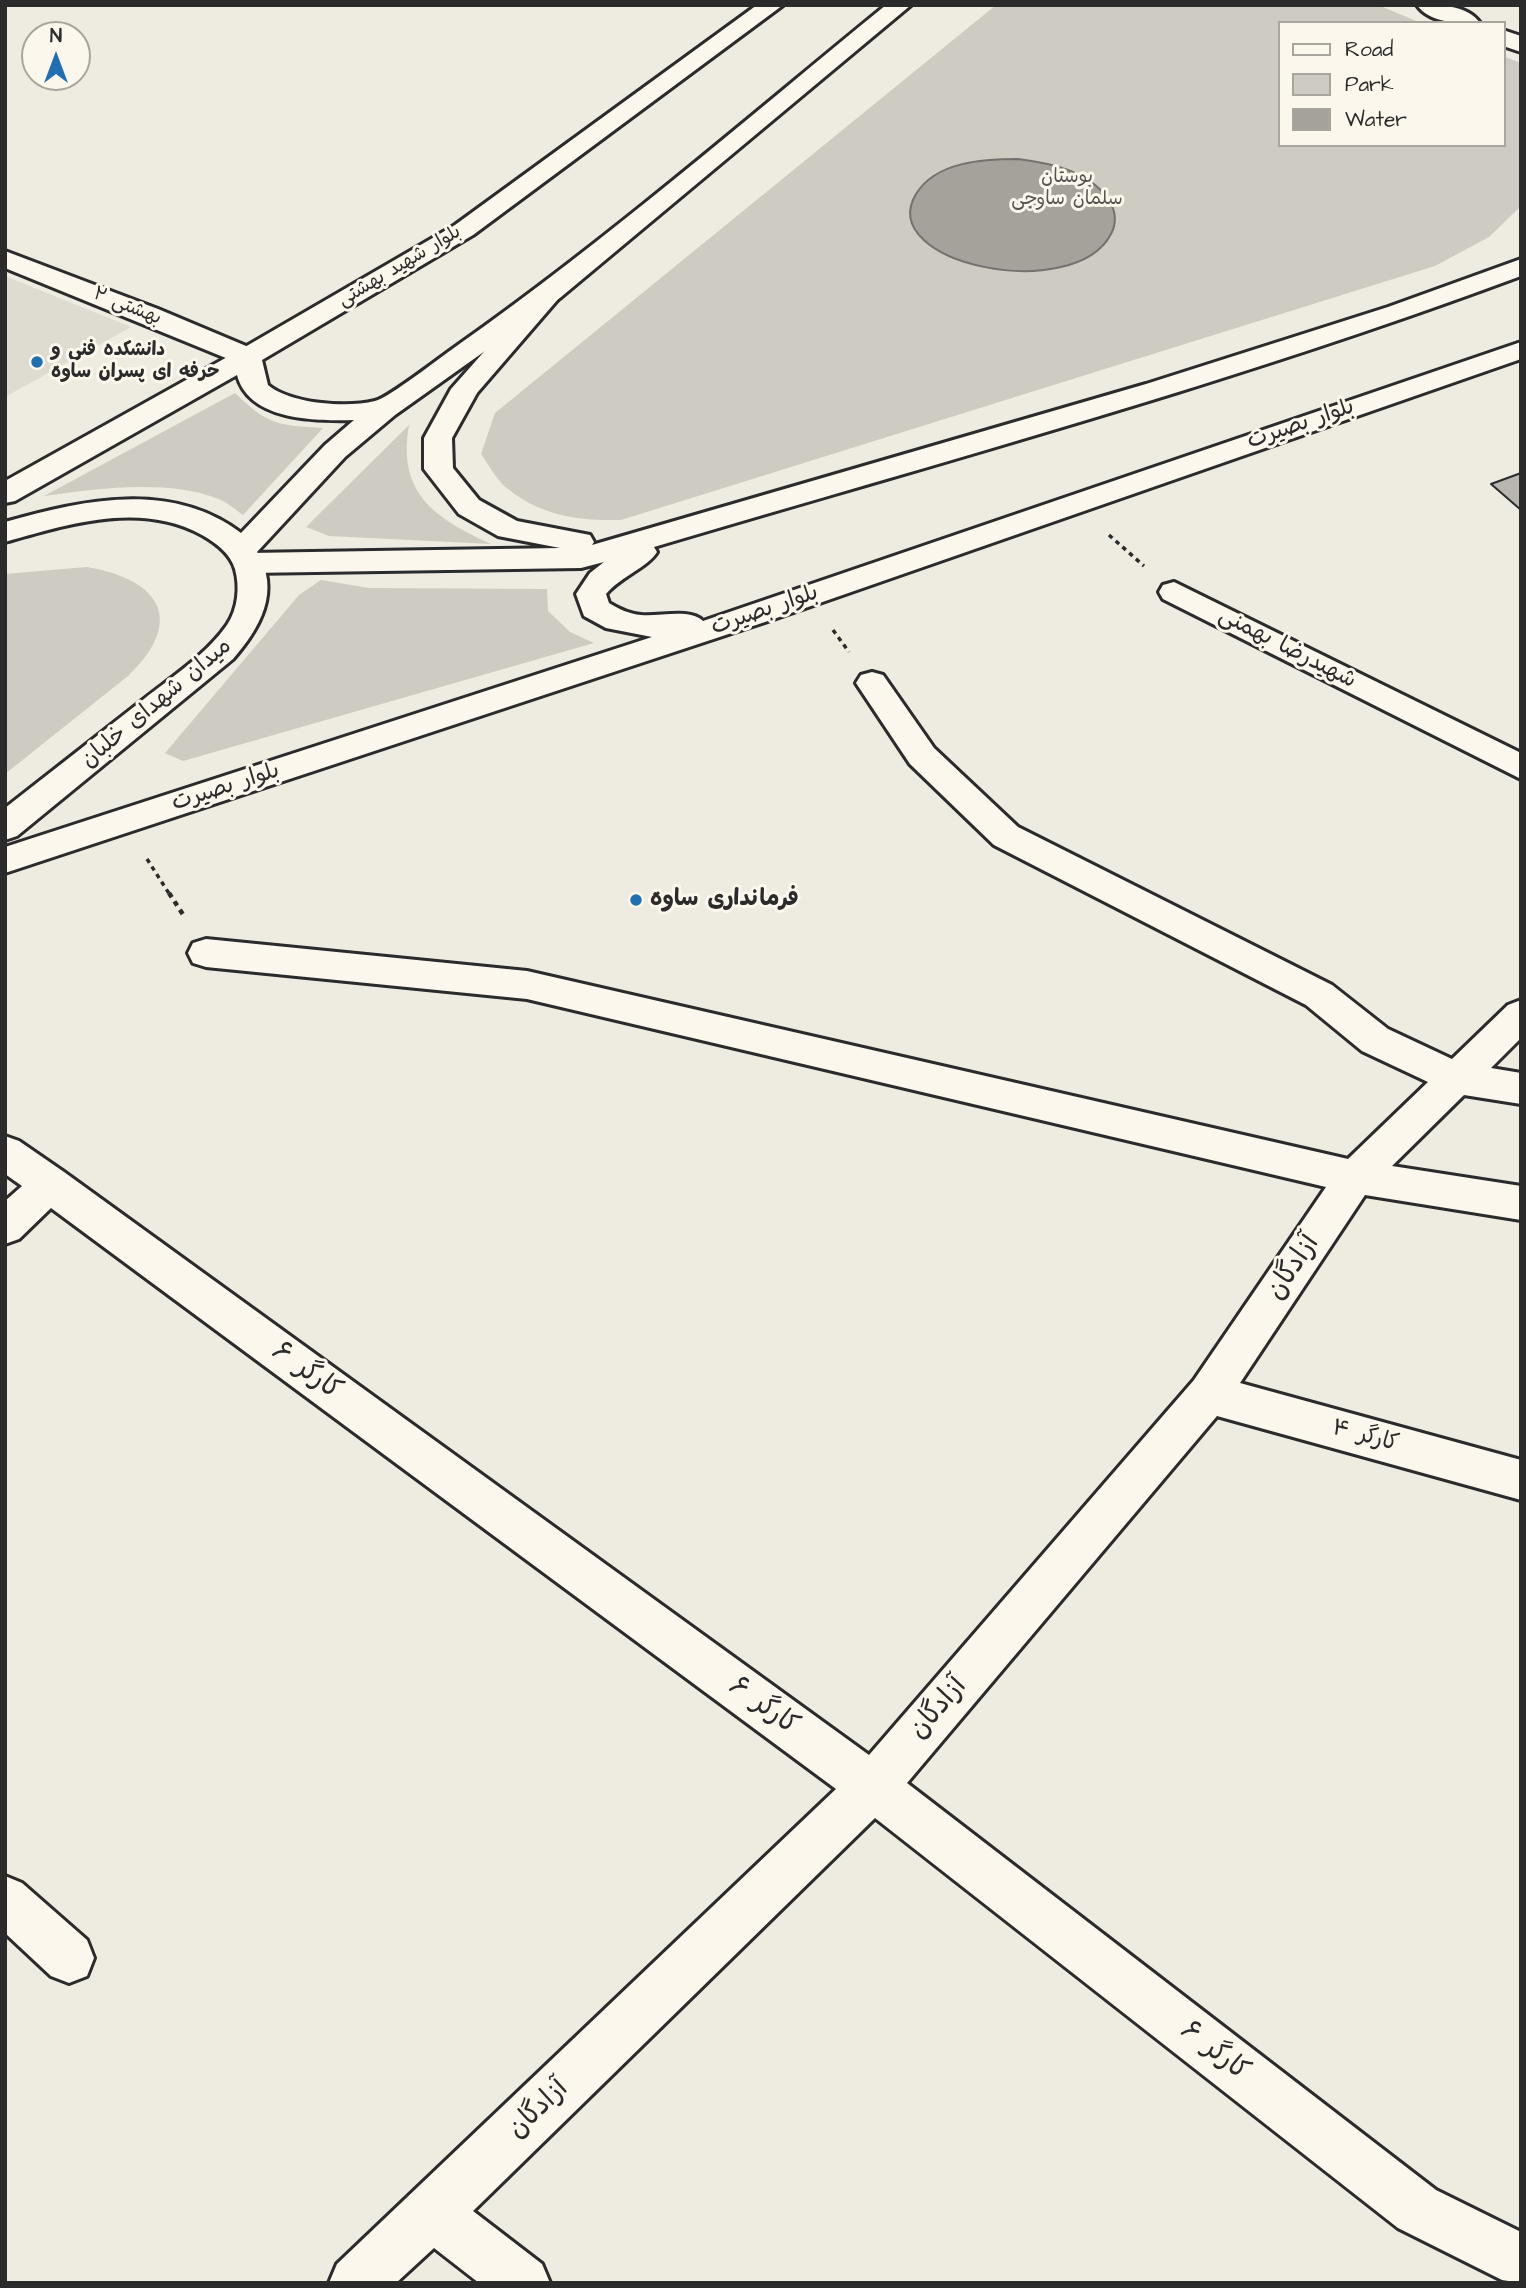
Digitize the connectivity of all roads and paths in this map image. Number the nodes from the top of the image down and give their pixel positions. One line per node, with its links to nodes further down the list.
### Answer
1 (772, 5): 11 (main road, بلوار شهید بهشتی)
2 (900, 5): 9 (main road)
3 (1428, 5): 4 (main road)
4 (1464, 21)
5 (1505, 38): 6 (main road)
6 (1521, 45)
7 (5, 259): 11 (main road, بهشتی ۲)
8 (1521, 267): 15 (main road)
9 (552, 291): 12 (main road); 17 (main road)
10 (1521, 350): 14 (main road, بلوار بصیرت)
11 (248, 357): 12 (main road); 13 (main road, بلوار شهید بهشتی)
12 (385, 409): 18 (main road)
13 (5, 494)
14 (1073, 503): 19 (path); 20 (main road, بلوار بصیرت)
15 (687, 529): 17 (main road); 21 (main road)
16 (5, 532): 18 (main road)
17 (619, 549): 18 (main road)
18 (245, 557): 25 (main road, میدان شهدای خلبان)
19 (1174, 592): 23 (main road, شهیدرضا بهمنی)
20 (808, 597): 21 (main road, بلوار بصیرت); 22 (path)
21 (754, 615): 24 (main road, بلوار بصیرت)
22 (872, 683): 29 (main road)
23 (1521, 767)
24 (124, 821): 26 (main road, بلوار بصیرت); 27 (path)
25 (5, 827)
26 (5, 860)
27 (206, 953): 32 (main road)
28 (1521, 1015): 29 (main road, آزادگان)
29 (1457, 1078): 30 (main road); 32 (main road, آزادگان)
30 (1521, 1088)
31 (5, 1152): 33 (main road, کارگر ۶)
32 (1355, 1178): 34 (main road); 36 (main road, آزادگان)
33 (50, 1184): 35 (main road); 38 (main road, کارگر ۶)
34 (1521, 1203)
35 (5, 1227)
36 (1209, 1394): 37 (main road, کارگر ۴); 38 (main road, آزادگان)
37 (1521, 1480)
38 (873, 1787): 41 (main road, آزادگان); 42 (main road, کارگر ۶)
39 (5, 1900): 40 (main road)
40 (69, 1958)
41 (432, 2213): 43 (main road, آزادگان); 44 (main road)
42 (1521, 2261)
43 (356, 2283)
44 (523, 2283)

